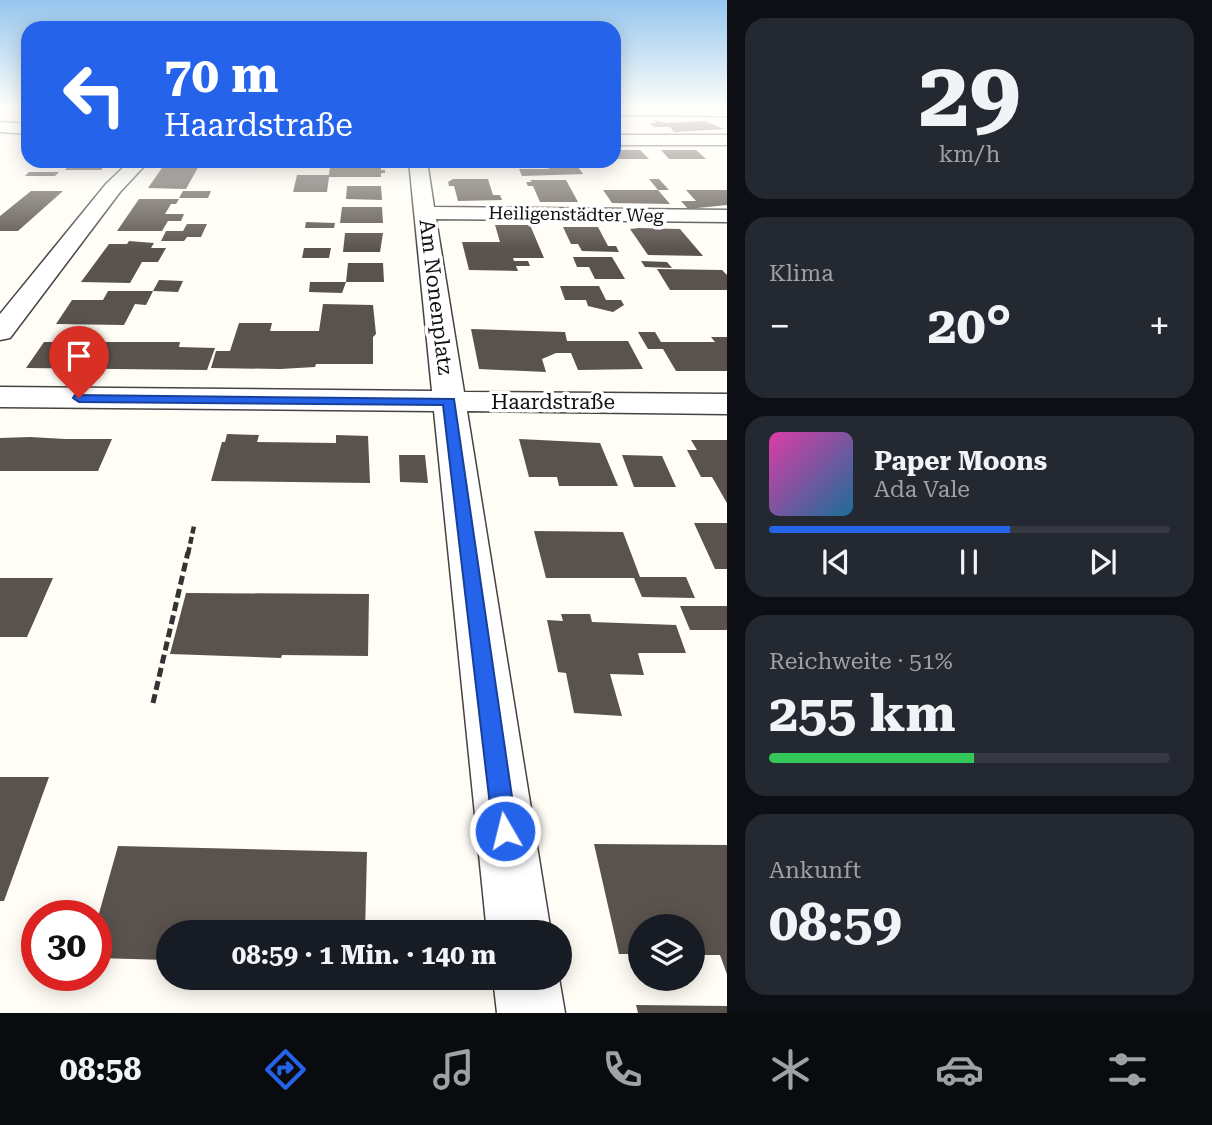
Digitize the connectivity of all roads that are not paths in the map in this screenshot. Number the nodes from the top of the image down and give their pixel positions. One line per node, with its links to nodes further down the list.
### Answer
1 (133, 168): 5 (street)
2 (419, 168): 3 (street, Am Nonenplatz)
3 (425, 213): 4 (street, Heiligenstädter Weg); 7 (street, Am Nonenplatz)
4 (727, 216)
5 (0, 332)
6 (0, 397): 7 (street, Haardstraße)
7 (449, 401): 8 (street, Haardstraße); 9 (street, Am Nonenplatz)
8 (727, 404)
9 (518, 920)
10 (528, 990): 11 (street)
11 (531, 1013)

